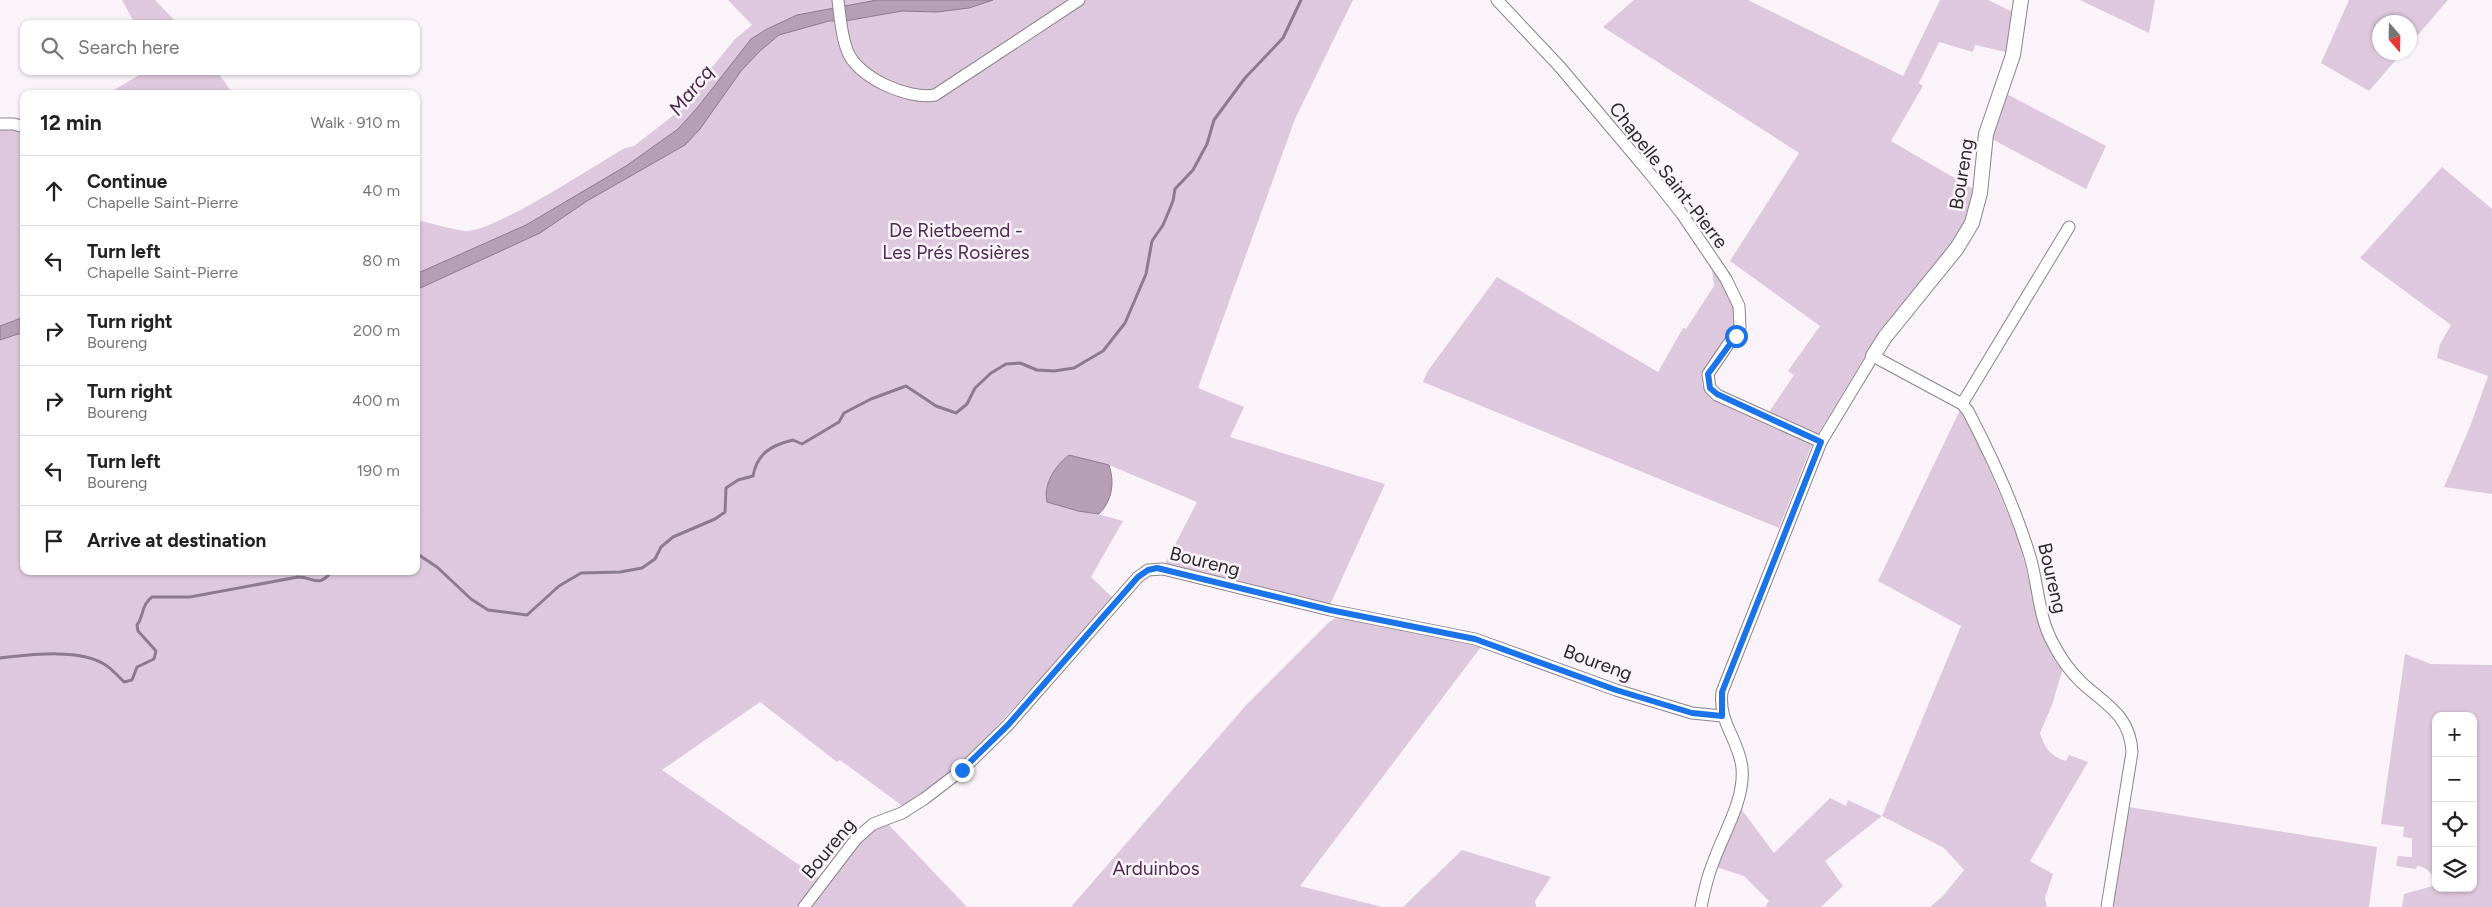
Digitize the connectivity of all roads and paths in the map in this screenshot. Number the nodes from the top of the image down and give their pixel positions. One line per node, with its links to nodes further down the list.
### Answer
1 (838, 0): 2 (street)
2 (1079, 0)
3 (1497, 0): 10 (street, Chapelle Saint-Pierre)
4 (2021, 0): 8 (street, Boureng)
5 (0, 124): 6 (street)
6 (20, 126)
7 (2069, 226): 9 (street)
8 (1873, 356): 9 (street, Boureng); 10 (street, Boureng)
9 (1962, 404): 14 (street, Boureng)
10 (1821, 442): 11 (street, Boureng)
11 (1722, 716): 12 (street, Boureng); 13 (street, Boureng)
12 (804, 907)
13 (1701, 907)
14 (2108, 907)

